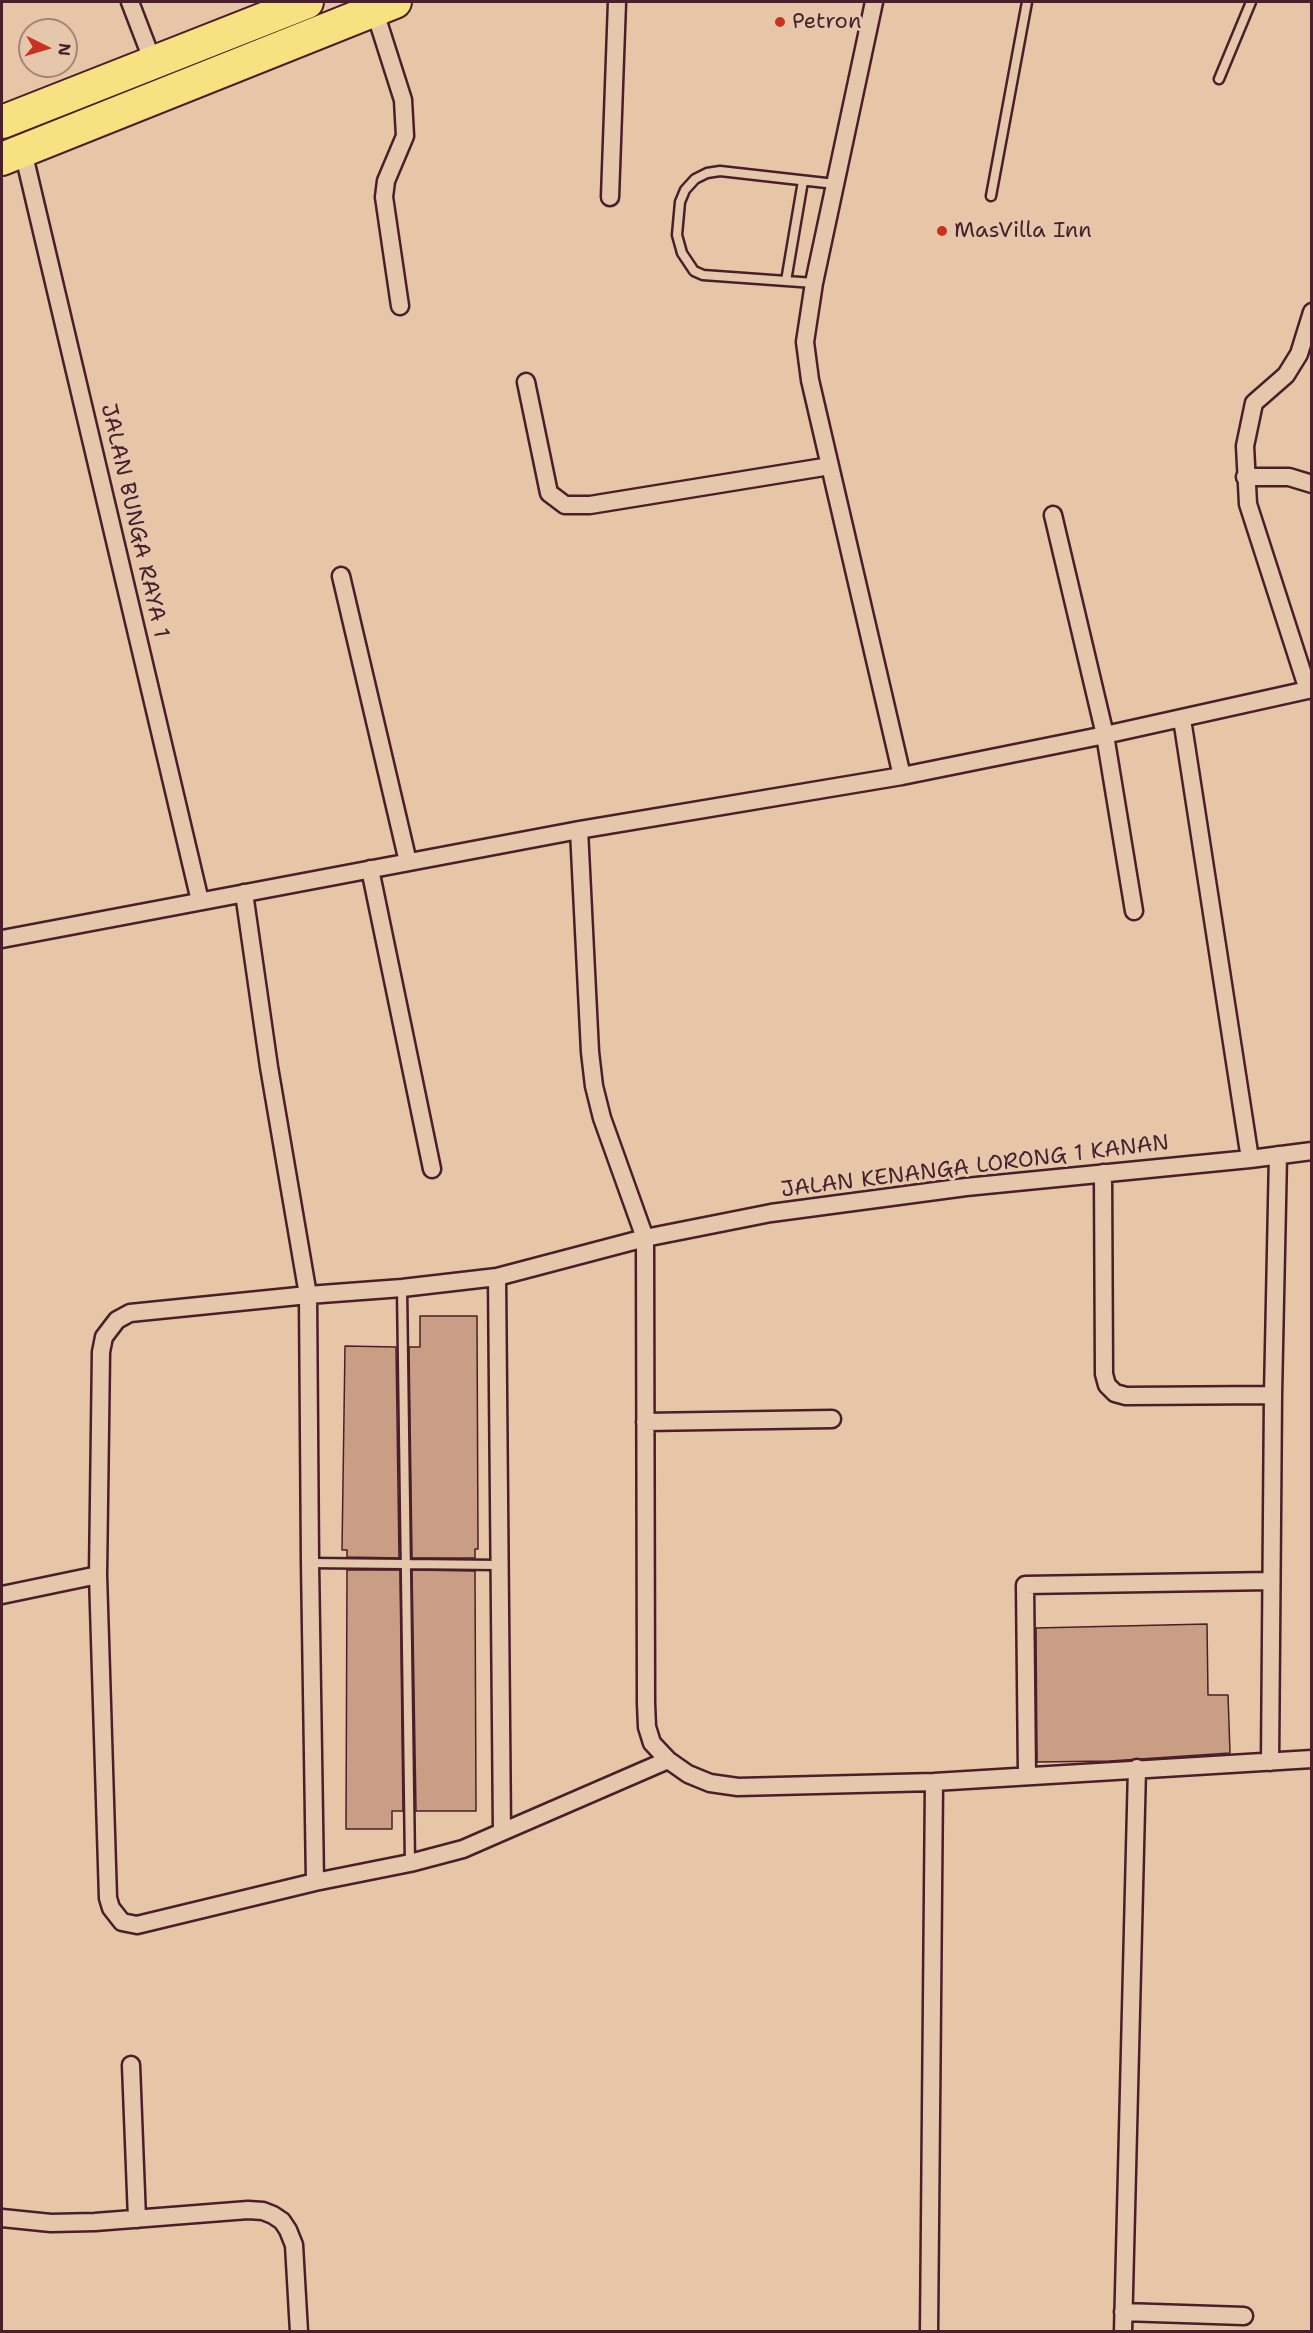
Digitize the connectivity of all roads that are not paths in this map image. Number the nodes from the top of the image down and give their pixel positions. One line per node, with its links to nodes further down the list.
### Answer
1 (130, 2): 8 (street)
2 (307, 2): 8 (highway)
3 (617, 2): 15 (street)
4 (873, 2): 13 (street)
5 (1027, 2): 14 (lane)
6 (1251, 2): 9 (lane)
7 (385, 5): 11 (highway); 18 (street)
8 (153, 62): 10 (highway)
9 (1219, 79)
10 (2, 122)
11 (12, 155): 34 (street, JALAN BUNGA RAYA 1)
12 (802, 181): 13 (lane); 16 (lane); 16 (lane)
13 (835, 184): 17 (street)
14 (991, 196)
15 (610, 197)
16 (786, 281): 17 (lane)
17 (814, 283): 21 (street)
18 (400, 306)
19 (1311, 312): 22 (street)
20 (526, 382): 21 (street)
21 (830, 466): 29 (street)
22 (1245, 477): 23 (street); 26 (street)
23 (1311, 484)
24 (1053, 515): 28 (street)
25 (341, 576): 31 (street)
26 (1310, 690): 27 (street)
27 (1182, 719): 28 (street); 39 (street)
28 (1105, 735): 29 (street); 35 (street)
29 (902, 776): 30 (street)
30 (579, 830): 31 (street); 42 (street)
31 (408, 862): 32 (street)
32 (370, 869): 33 (street); 40 (street)
33 (244, 893): 34 (street); 45 (street)
34 (200, 901): 36 (street)
35 (1134, 911)
36 (2, 939)
37 (1311, 1151): 38 (street, JALAN KENANGA LORONG 1 KANAN)
38 (1278, 1155): 39 (street, JALAN KENANGA LORONG 1 KANAN); 46 (street)
39 (1250, 1159): 41 (street, JALAN KENANGA LORONG 1 KANAN)
40 (432, 1169)
41 (1103, 1173): 42 (street, JALAN KENANGA LORONG 1 KANAN); 46 (street)
42 (645, 1238): 43 (street, JALAN KENANGA LORONG 1 KANAN); 48 (street)
43 (497, 1277): 44 (street, JALAN KENANGA LORONG 1 KANAN); 51 (street)
44 (402, 1288): 45 (street, JALAN KENANGA LORONG 1 KANAN); 50 (lane)
45 (308, 1295): 49 (street); 52 (street, JALAN KENANGA LORONG 1 KANAN)
46 (1273, 1395): 53 (street)
47 (832, 1419): 48 (street)
48 (645, 1422): 56 (street)
49 (310, 1563): 50 (lane); 63 (street)
50 (407, 1564): 51 (lane); 62 (lane)
51 (500, 1565): 61 (street)
52 (98, 1575): 54 (street); 63 (street, JALAN KENANGA LORONG 1 KANAN)
53 (1271, 1581): 57 (street); 59 (street)
54 (2, 1595)
55 (1311, 1759): 57 (street)
56 (668, 1760): 60 (street); 61 (street, JALAN KENANGA LORONG 1 KANAN)
57 (1270, 1762): 58 (street)
58 (1137, 1768): 59 (street); 67 (street)
59 (1027, 1776): 60 (street)
60 (934, 1782): 70 (street)
61 (502, 1832): 62 (street, JALAN KENANGA LORONG 1 KANAN)
62 (410, 1863): 63 (street, JALAN KENANGA LORONG 1 KANAN)
63 (315, 1882)
64 (131, 2065): 66 (street)
65 (2, 2218): 66 (street)
66 (137, 2219): 69 (street)
67 (1123, 2312): 68 (street); 71 (street)
68 (1244, 2316)
69 (299, 2331)
70 (929, 2331)
71 (1123, 2331)

